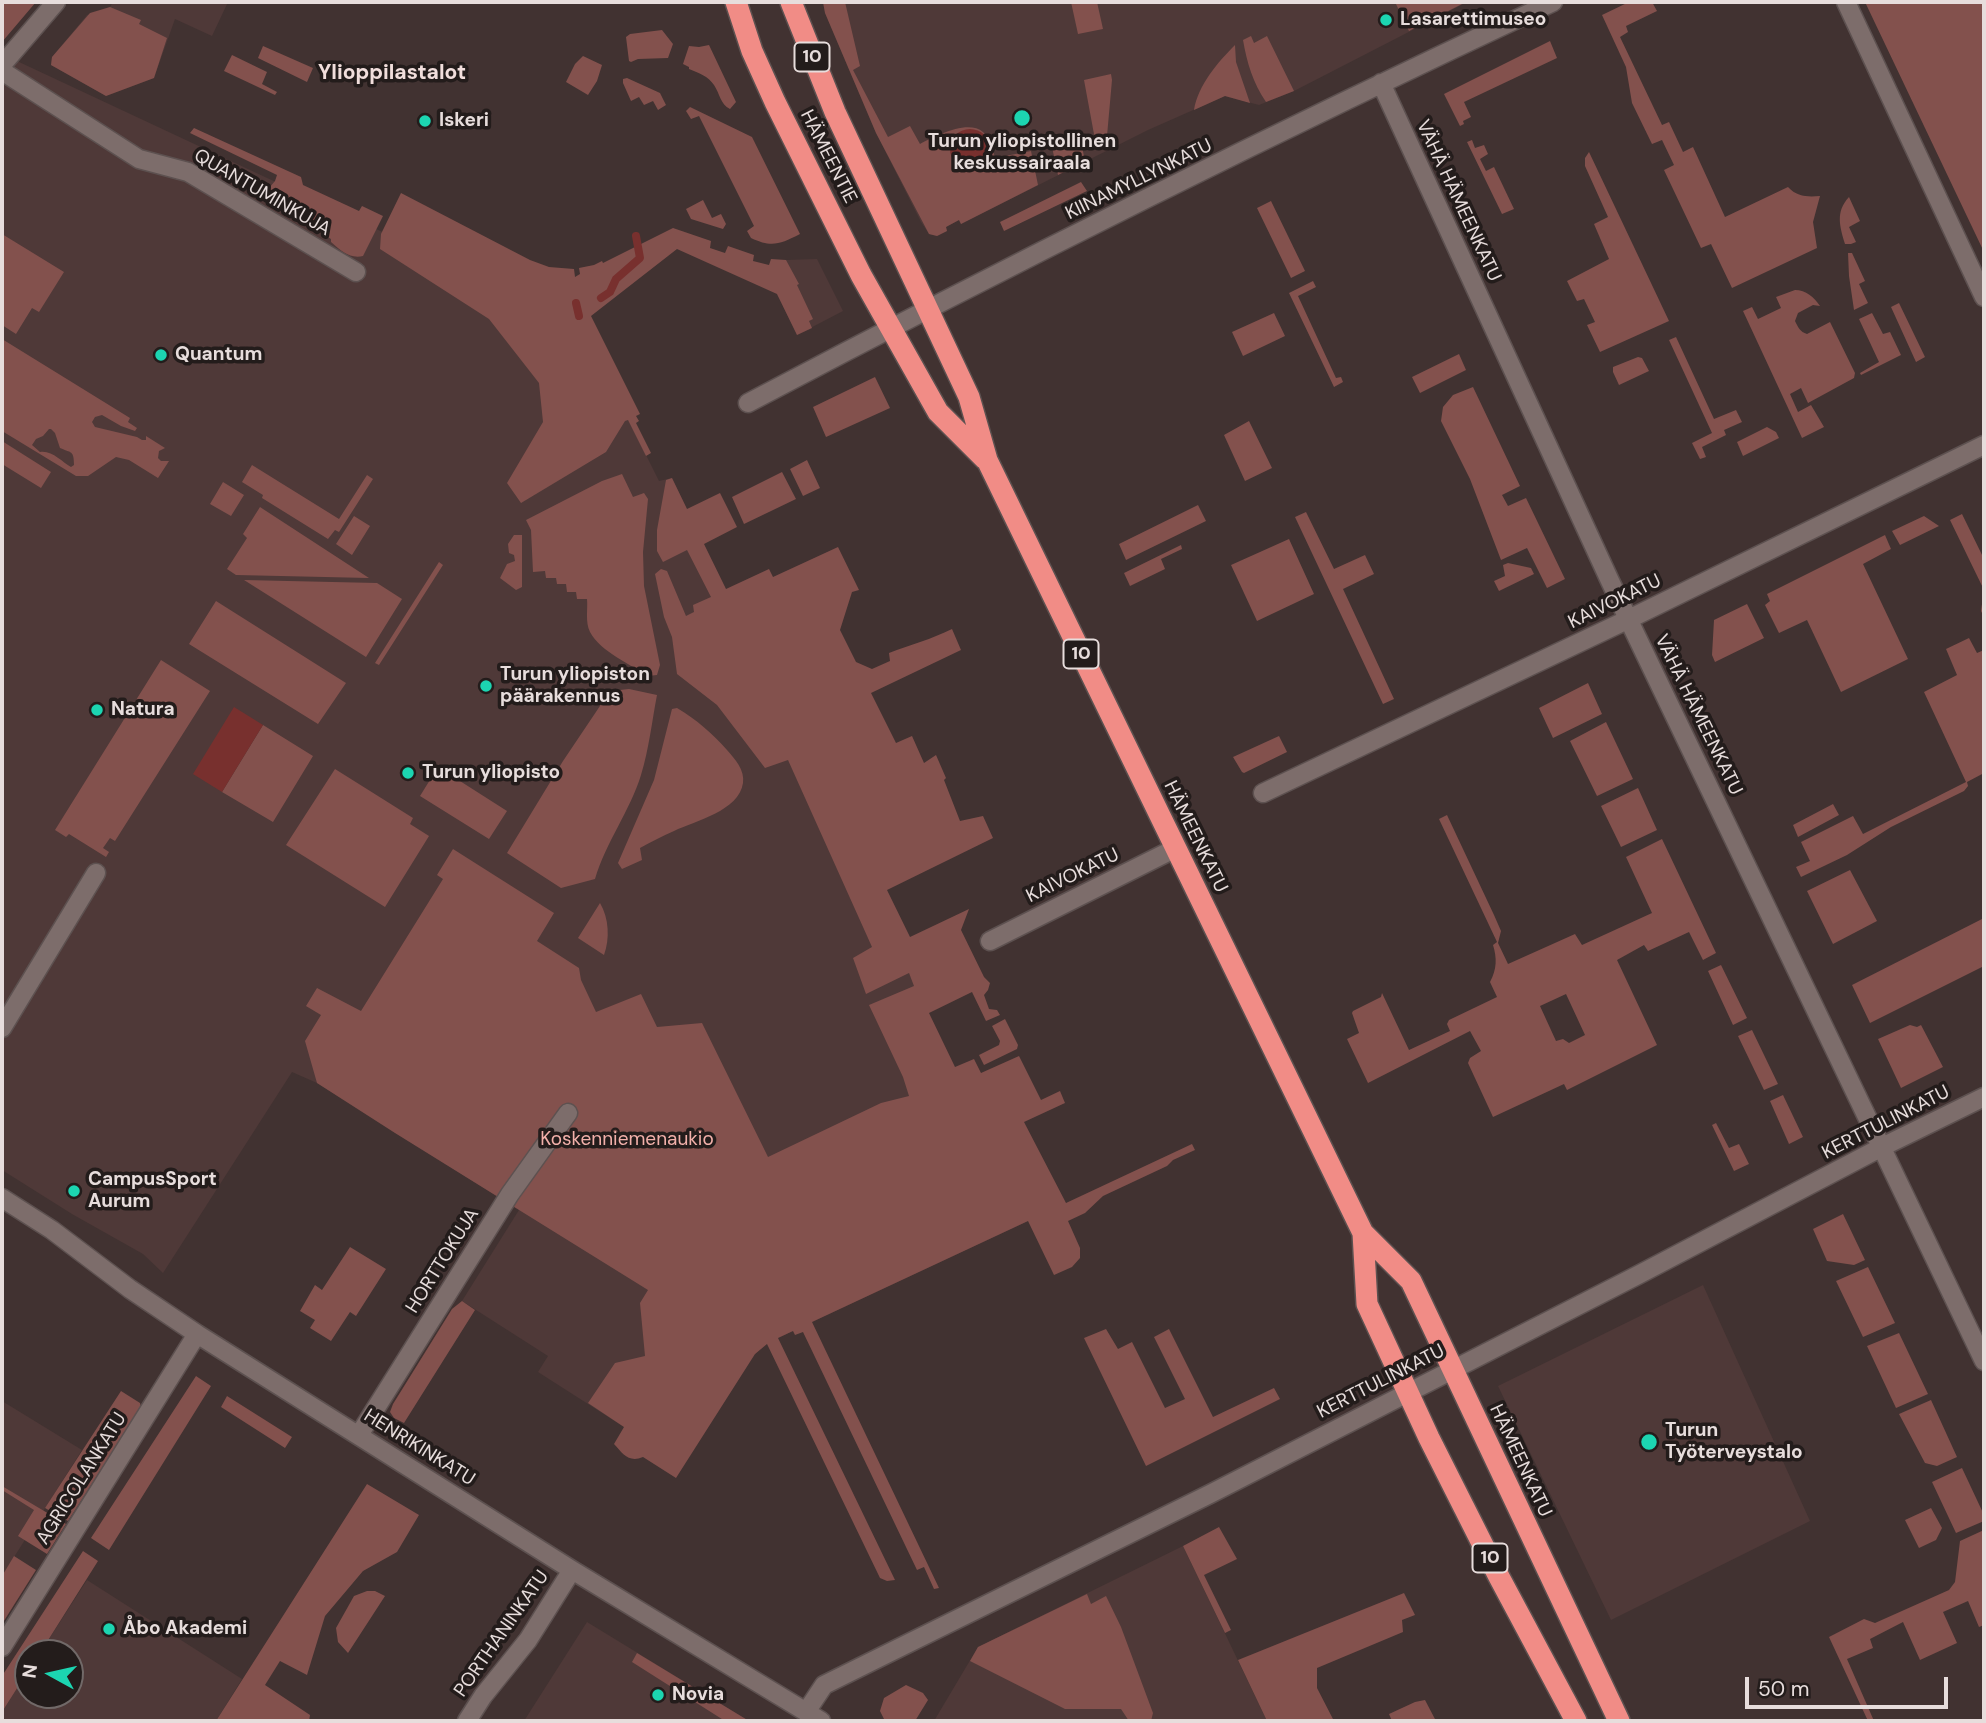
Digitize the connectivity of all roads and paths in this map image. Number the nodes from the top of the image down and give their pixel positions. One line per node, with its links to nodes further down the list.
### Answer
1 (56, 2): 6 (street)
2 (736, 2): 12 (highway, HÄMEENTIE / 10)
3 (791, 2): 11 (highway, HÄMEENTIE / 10)
4 (1553, 2): 8 (street, KIINAMYLLYNKATU)
5 (1846, 2): 10 (street)
6 (2, 65)
7 (2, 71): 9 (street, QUANTUMINKUJA)
8 (1381, 83): 11 (street, KIINAMYLLYNKATU); 16 (street, VÄHÄ HÄMEENKATU)
9 (356, 272)
10 (1984, 297)
11 (928, 309): 12 (street, KIINAMYLLYNKATU); 15 (highway, HÄMEENKATU / 10)
12 (890, 328): 13 (street, KIINAMYLLYNKATU); 15 (highway, HÄMEENKATU / 10)
13 (748, 403)
14 (1984, 445): 16 (street, KAIVOKATU)
15 (987, 460): 18 (highway, HÄMEENKATU / 10)
16 (1629, 619): 17 (street, KAIVOKATU); 24 (street, VÄHÄ HÄMEENKATU)
17 (1263, 793)
18 (1175, 848): 20 (street, KAIVOKATU); 26 (highway, HÄMEENKATU / 10)
19 (96, 873): 21 (street)
20 (990, 941)
21 (2, 1028)
22 (1984, 1097): 24 (street, KERTTULINKATU)
23 (568, 1113): 31 (street, HORTTOKUJA)
24 (1882, 1147): 28 (street, VÄHÄ HÄMEENKATU); 29 (street, KERTTULINKATU)
25 (2, 1198): 27 (street, HENRIKINKATU)
26 (1363, 1233): 29 (highway, HÄMEENKATU / 10); 30 (highway, HÄMEENKATU / 10)
27 (197, 1334): 31 (street, HENRIKINKATU); 33 (street, AGRICOLANKATU)
28 (1984, 1361)
29 (1453, 1370): 30 (street, KERTTULINKATU); 37 (highway, HÄMEENKATU / 10)
30 (1408, 1392): 34 (street, KERTTULINKATU); 36 (highway, HÄMEENKATU / 10)
31 (359, 1435): 32 (street, HENRIKINKATU)
32 (572, 1570): 34 (street, HENRIKINKATU); 35 (street, PORTHANINKATU)
33 (2, 1647)
34 (813, 1716)
35 (467, 1721)
36 (1576, 1721)
37 (1619, 1721)

